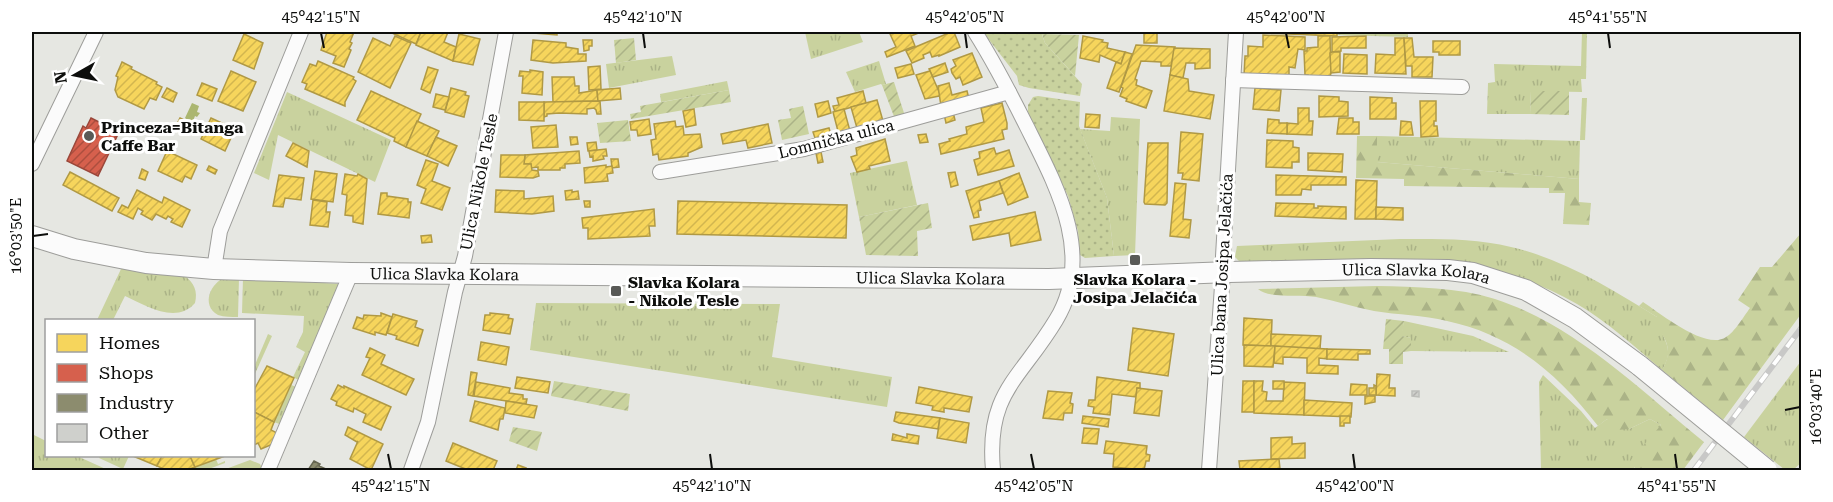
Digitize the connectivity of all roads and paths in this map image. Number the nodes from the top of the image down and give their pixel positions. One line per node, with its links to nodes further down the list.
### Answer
1 (96, 32): 9 (street)
2 (301, 32): 12 (street)
3 (506, 32): 15 (street, Ulica Nikole Tesle)
4 (975, 32): 8 (street)
5 (1236, 32): 6 (street, Ulica bana Josipa Jelačića)
6 (1233, 80): 7 (street); 13 (street, Ulica bana Josipa Jelačića)
7 (1462, 87)
8 (1010, 92): 10 (street, Lomnička ulica); 16 (street)
9 (32, 164)
10 (660, 172)
11 (32, 236): 12 (main road, Ulica Slavka Kolara)
12 (214, 269): 14 (main road, Ulica Slavka Kolara)
13 (1223, 272): 16 (main road, Ulica Slavka Kolara); 20 (street, Ulica bana Josipa Jelačića); 21 (main road, Ulica Slavka Kolara, bridge)
14 (351, 273): 15 (main road, Ulica Slavka Kolara); 17 (street)
15 (459, 274): 16 (main road, Ulica Slavka Kolara); 18 (street, Ulica Nikole Tesle)
16 (1071, 279): 19 (street)
17 (268, 471)
18 (411, 471)
19 (993, 471)
20 (1209, 471)
21 (1767, 471)

